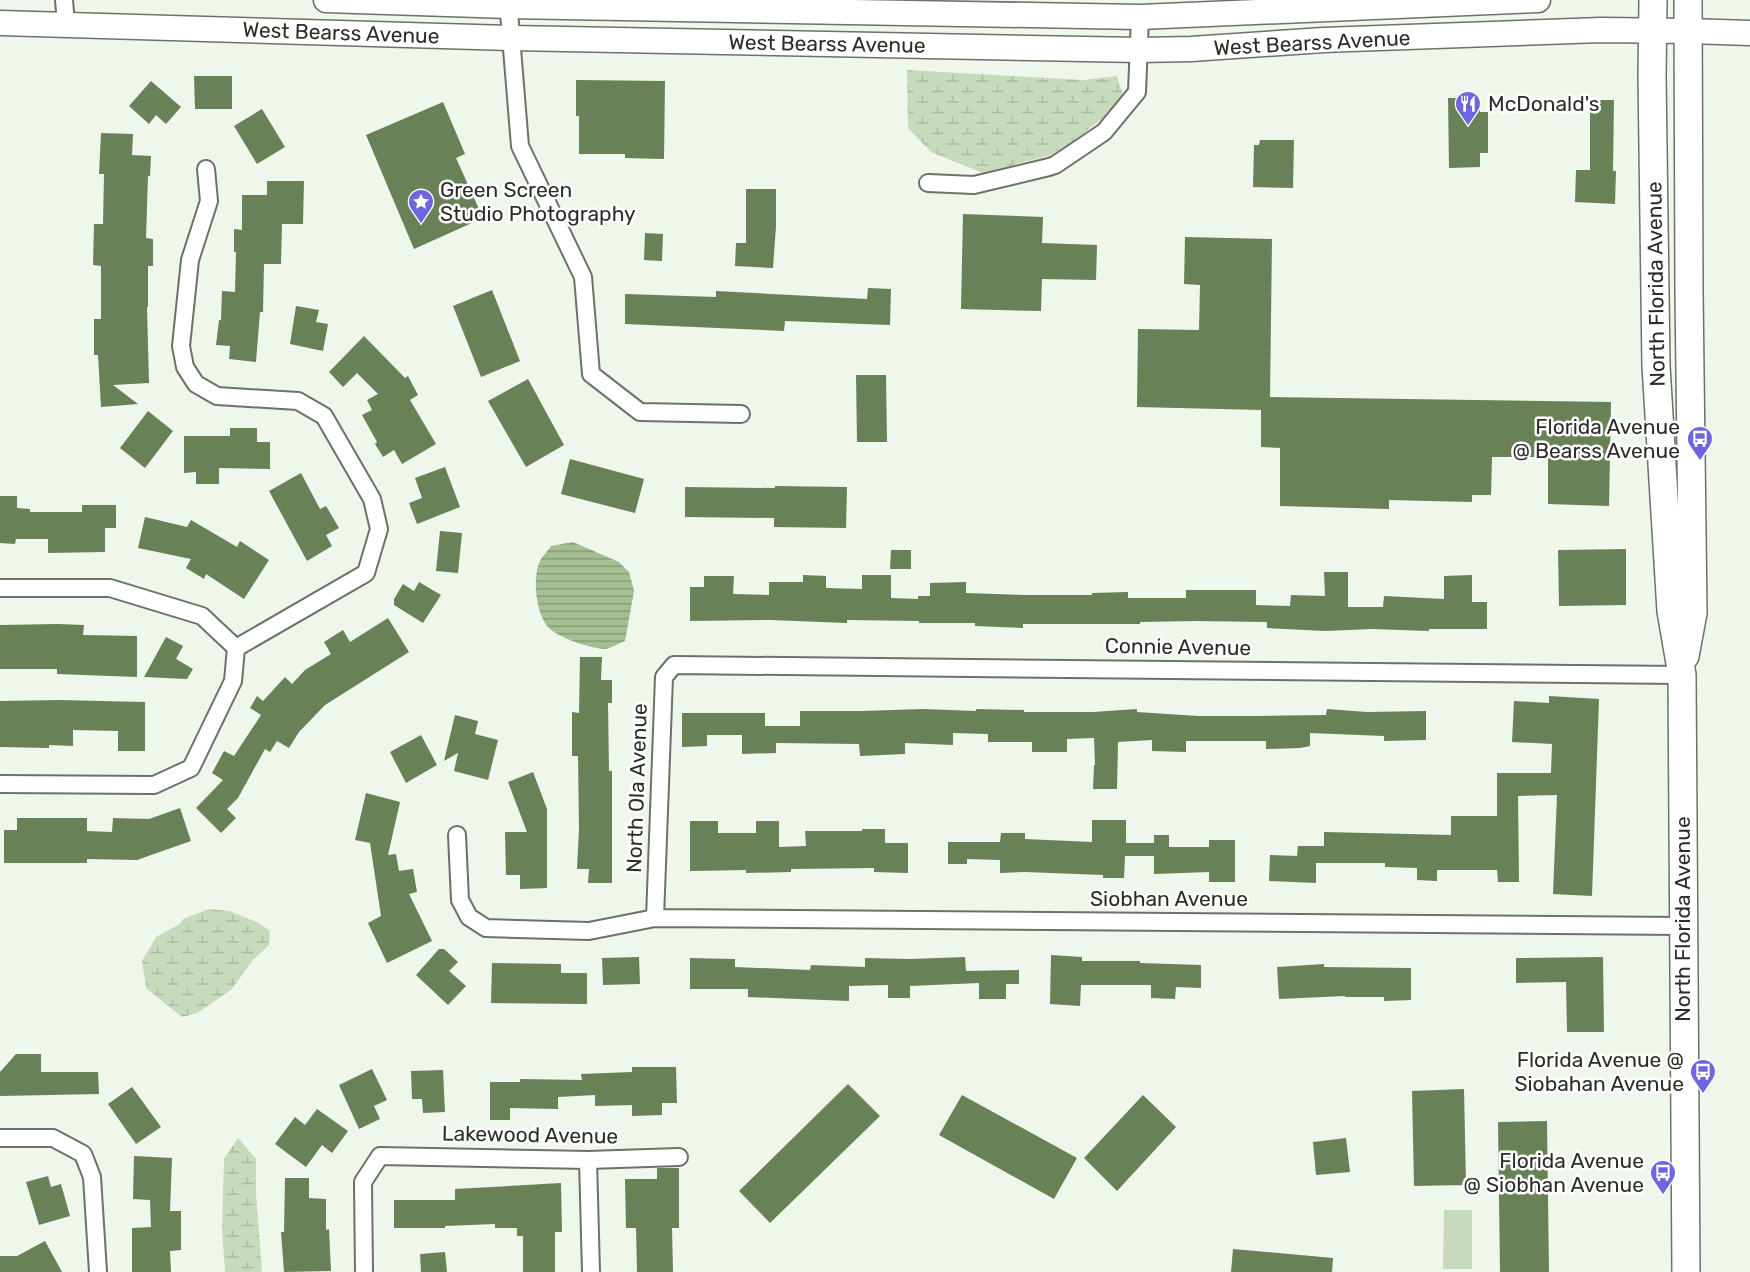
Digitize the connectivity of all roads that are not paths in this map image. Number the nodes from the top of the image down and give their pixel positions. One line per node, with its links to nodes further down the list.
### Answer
1 (64, 0): 9 (street)
2 (326, 0): 6 (main road, West Bearss Avenue)
3 (1538, 0): 7 (main road, West Bearss Avenue)
4 (1653, 0): 10 (main road, North Florida Avenue)
5 (1688, 0): 11 (main road, North Florida Avenue)
6 (508, 3): 7 (main road, West Bearss Avenue); 13 (street)
7 (1140, 17): 14 (street)
8 (0, 23): 9 (main road, West Bearss Avenue)
9 (66, 24): 13 (main road, West Bearss Avenue)
10 (1653, 30): 11 (main road, West Bearss Avenue); 14 (main road, West Bearss Avenue); 21 (main road, North Florida Avenue)
11 (1688, 31): 12 (main road, West Bearss Avenue); 21 (main road, North Florida Avenue)
12 (1750, 33)
13 (511, 38): 14 (main road, West Bearss Avenue); 17 (street)
14 (1139, 50): 16 (street)
15 (206, 169): 19 (street)
16 (928, 183)
17 (741, 414)
18 (0, 588): 19 (street)
19 (236, 648): 22 (street)
20 (674, 664): 21 (street, Connie Avenue); 24 (street, North Ola Avenue)
21 (1682, 675): 25 (main road, North Florida Avenue)
22 (0, 784)
23 (457, 835): 24 (street, Siobhan Avenue)
24 (655, 918): 25 (street, Siobhan Avenue)
25 (1683, 926): 32 (main road, North Florida Avenue)
26 (0, 1138): 29 (street)
27 (679, 1157): 28 (street, Lakewood Avenue)
28 (588, 1160): 30 (street, Lakewood Avenue); 31 (street)
29 (98, 1272)
30 (364, 1272)
31 (591, 1272)
32 (1686, 1272)

